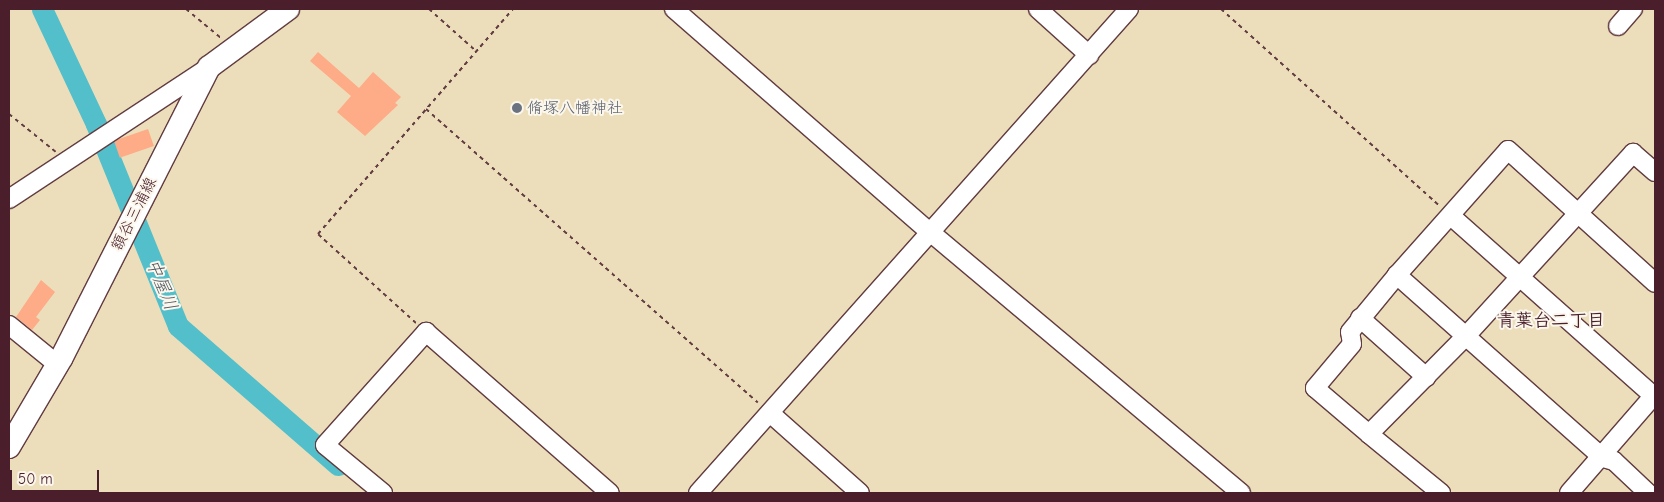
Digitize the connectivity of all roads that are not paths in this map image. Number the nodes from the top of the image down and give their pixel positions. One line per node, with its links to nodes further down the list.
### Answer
1 (288, 9): 8 (main road, 額谷三浦線)
2 (674, 9): 13 (street)
3 (1038, 9): 7 (street)
4 (1130, 9): 7 (street)
5 (1633, 9): 6 (street)
6 (1618, 26)
7 (1088, 54): 13 (street)
8 (209, 67): 10 (street); 20 (main road, 額谷三浦線)
9 (1655, 172): 11 (street)
10 (9, 199)
11 (1579, 214): 12 (street); 15 (street); 16 (street)
12 (1451, 216): 14 (street); 15 (street)
13 (930, 232): 23 (street); 31 (street)
14 (1397, 275): 17 (street); 19 (street)
15 (1520, 277): 19 (street); 22 (street)
16 (1655, 283)
17 (1360, 318): 21 (street); 24 (street)
18 (9, 325): 20 (street)
19 (1466, 336): 21 (street); 26 (street)
20 (58, 365): 25 (main road, 額谷三浦線)
21 (1426, 377): 24 (street)
22 (1655, 395): 26 (street)
23 (770, 413): 29 (street); 30 (street)
24 (1369, 434): 32 (street)
25 (9, 447)
26 (1603, 458): 33 (street); 34 (street)
27 (383, 493): 28 (street)
28 (610, 493)
29 (698, 493)
30 (860, 493)
31 (1241, 493)
32 (1441, 493)
33 (1569, 493)
34 (1648, 493)

